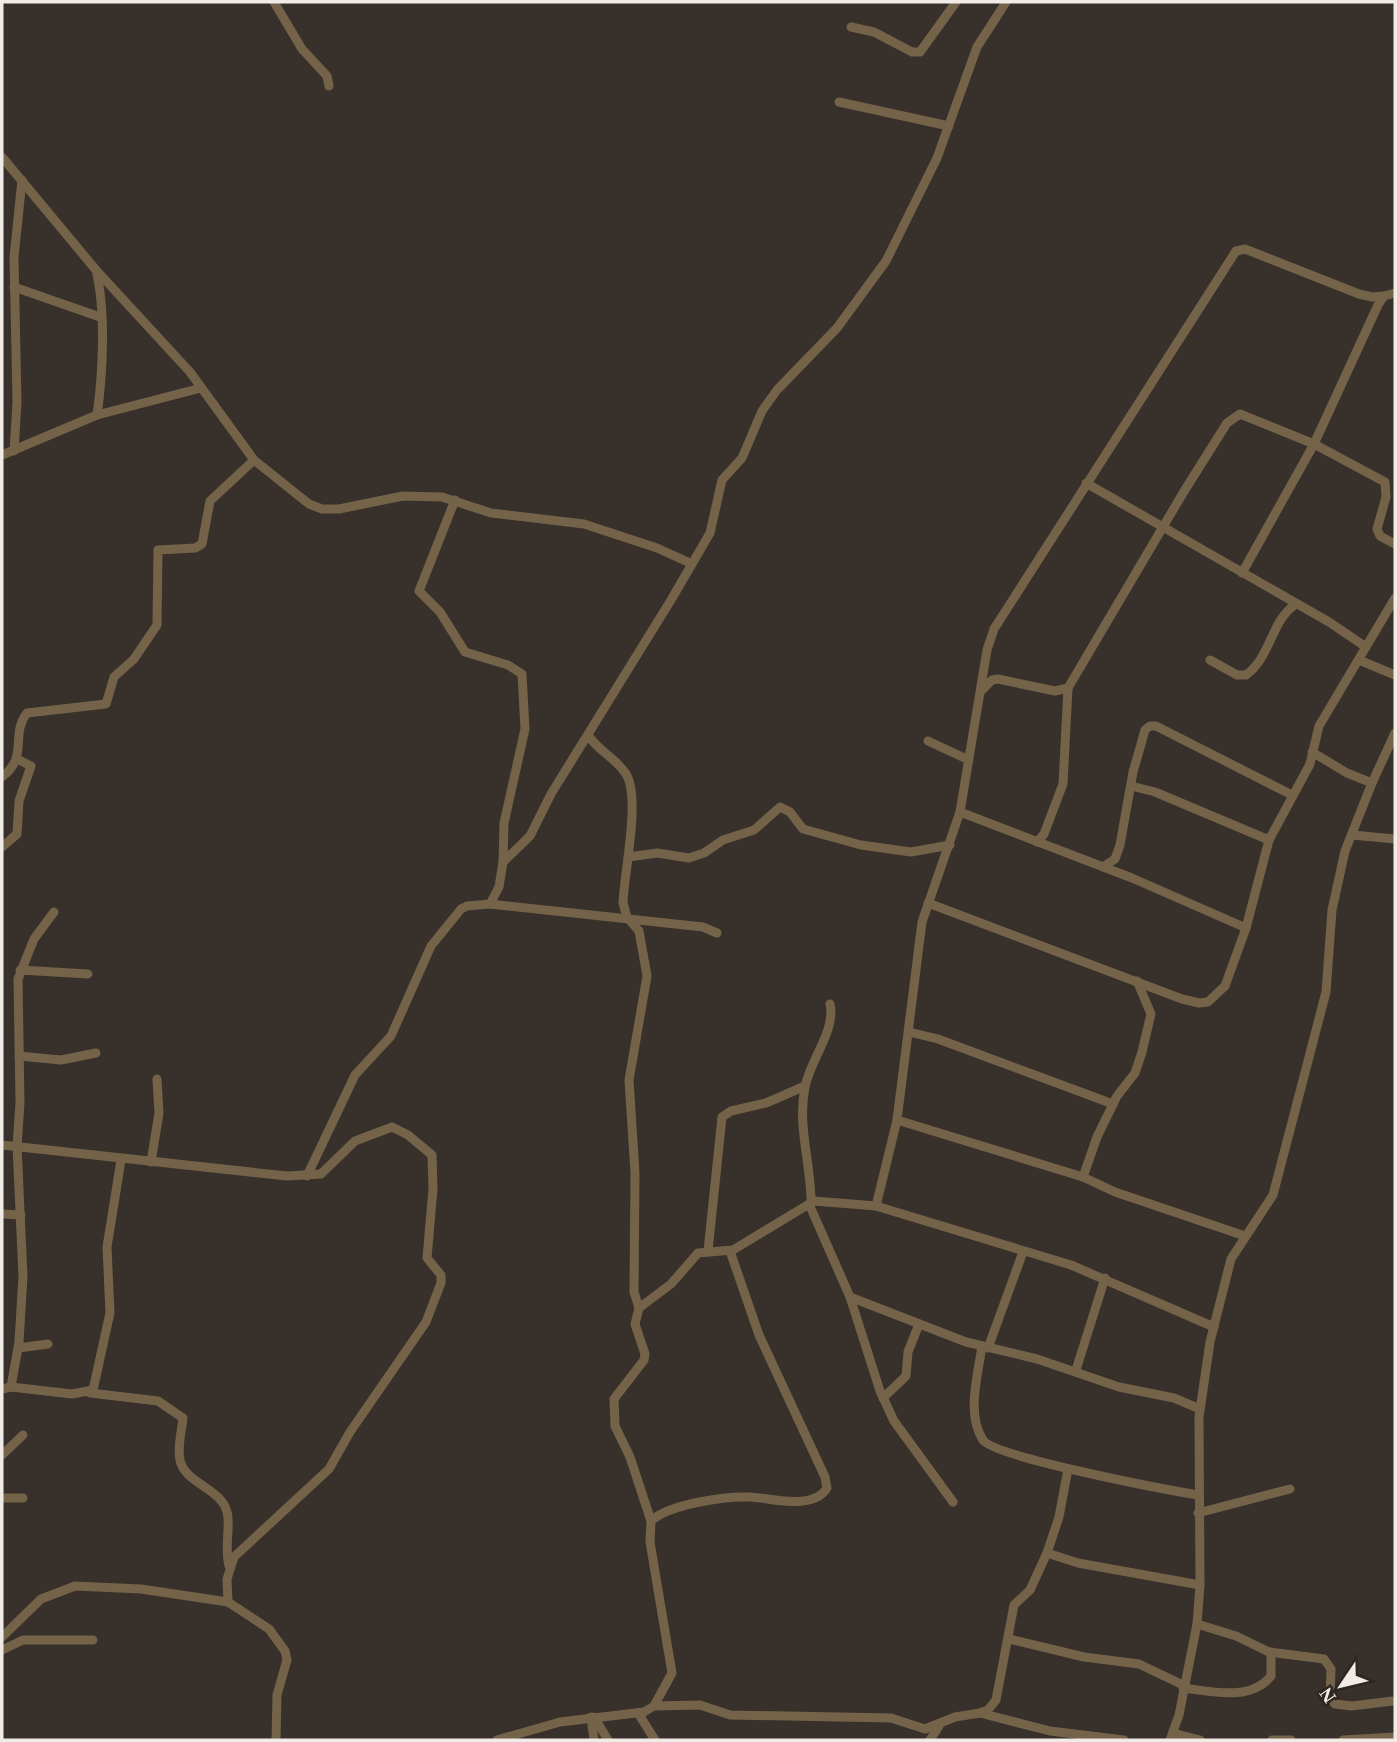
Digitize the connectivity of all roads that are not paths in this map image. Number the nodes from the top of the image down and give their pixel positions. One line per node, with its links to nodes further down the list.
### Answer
1 (274, 2): 5 (street)
2 (956, 2): 4 (street)
3 (1006, 2): 7 (street)
4 (851, 27)
5 (329, 86)
6 (839, 102): 7 (street)
7 (949, 126): 25 (street)
8 (2, 157): 9 (street)
9 (22, 180): 10 (street); 11 (street)
10 (96, 270): 14 (street); 15 (street)
11 (14, 287): 14 (street); 18 (street)
12 (1395, 293): 13 (street)
13 (1384, 296): 17 (street); 21 (street)
14 (100, 317): 16 (street)
15 (201, 388): 16 (street); 20 (street)
16 (97, 415): 18 (street)
17 (1314, 444): 23 (street); 24 (street); 26 (street)
18 (14, 452): 19 (street)
19 (2, 456)
20 (254, 460): 22 (street); 39 (street)
21 (1086, 483): 23 (street); 34 (street)
22 (455, 500): 25 (street); 53 (street)
23 (1164, 527): 26 (street); 33 (street)
24 (1395, 544)
25 (690, 563): 36 (street)
26 (1242, 573): 28 (street)
27 (1395, 598): 29 (street)
28 (1296, 604): 29 (street); 30 (street)
29 (1366, 647): 31 (street)
30 (1210, 660)
31 (1359, 660): 32 (street); 38 (street)
32 (1395, 675)
33 (1068, 688): 34 (street); 49 (street)
34 (981, 691): 40 (street)
35 (1395, 733): 42 (street)
36 (588, 734): 52 (street); 53 (street)
37 (928, 741): 40 (street)
38 (1312, 752): 42 (street); 44 (street)
39 (17, 759): 41 (street); 51 (street)
40 (969, 760): 45 (street)
41 (2, 777)
42 (1372, 783): 46 (street)
43 (1131, 786): 44 (street); 48 (street); 54 (street)
44 (1292, 795): 48 (street)
45 (960, 812): 49 (street); 50 (street)
46 (1352, 835): 47 (street); 82 (street)
47 (1395, 839)
48 (1269, 840): 59 (street)
49 (1037, 842): 54 (street)
50 (950, 845): 52 (street); 55 (street)
51 (2, 847)
52 (628, 858): 58 (street)
53 (503, 862): 56 (street)
54 (1103, 867): 59 (street)
55 (928, 903): 63 (street); 65 (street)
56 (490, 904): 58 (street); 76 (street)
57 (54, 912): 61 (street)
58 (632, 921): 60 (street); 88 (street)
59 (1246, 928): 63 (street)
60 (717, 933)
61 (20, 970): 62 (street); 67 (street)
62 (88, 974)
63 (1138, 981): 70 (street)
64 (830, 1004): 69 (street)
65 (909, 1032): 70 (street); 71 (street)
66 (96, 1053): 67 (street)
67 (19, 1056): 73 (street)
68 (157, 1079): 75 (street)
69 (805, 1086): 78 (street); 83 (street)
70 (1112, 1104): 77 (street)
71 (897, 1120): 77 (street); 79 (street)
72 (2, 1146): 73 (street)
73 (16, 1146): 74 (street); 81 (street)
74 (121, 1160): 75 (street); 96 (street)
75 (150, 1162): 76 (street)
76 (307, 1175): 110 (street)
77 (1083, 1177): 82 (street)
78 (810, 1203): 79 (street); 84 (street); 87 (street)
79 (876, 1206): 85 (street)
80 (2, 1214): 81 (street)
81 (21, 1215): 93 (street)
82 (1245, 1236): 90 (street)
83 (708, 1251): 84 (street); 88 (street)
84 (730, 1251): 108 (street)
85 (1023, 1252): 86 (street); 92 (street)
86 (1105, 1278): 90 (street); 94 (street)
87 (850, 1297): 89 (street); 97 (street)
88 (639, 1308): 108 (street)
89 (919, 1324): 92 (street); 97 (street)
90 (1214, 1327): 98 (street)
91 (48, 1344): 93 (street)
92 (985, 1347): 94 (street); 101 (street)
93 (18, 1348): 95 (street)
94 (1076, 1370): 98 (street)
95 (6, 1388): 96 (street)
96 (90, 1392): 110 (street)
97 (883, 1398): 106 (street)
98 (1200, 1409): 103 (street)
99 (23, 1435): 100 (street)
100 (2, 1455)
101 (1068, 1469): 103 (street); 109 (street)
102 (1290, 1489): 107 (street)
103 (1198, 1495): 107 (street)
104 (2, 1498): 105 (street)
105 (23, 1498)
106 (953, 1502)
107 (1198, 1513): 111 (street)
108 (651, 1521): 121 (street)
109 (1047, 1553): 111 (street); 115 (street)
110 (229, 1566): 112 (street)
111 (1200, 1586): 113 (street)
112 (228, 1602): 114 (street); 128 (street)
113 (1197, 1624): 118 (street); 119 (street)
114 (2, 1637)
115 (1009, 1639): 119 (street); 123 (street)
116 (93, 1640): 117 (street)
117 (2, 1650)
118 (1271, 1652): 119 (street); 120 (street)
119 (1183, 1687): 126 (street)
120 (1393, 1701)
121 (654, 1706): 122 (street); 125 (street)
122 (639, 1713): 124 (street); 132 (street)
123 (980, 1713): 125 (street); 134 (street)
124 (592, 1717): 129 (street); 130 (street); 131 (street)
125 (940, 1725): 133 (street)
126 (1171, 1737): 135 (street)
127 (1395, 1737): 138 (street)
128 (276, 1740)
129 (497, 1740)
130 (594, 1740)
131 (608, 1740)
132 (655, 1740)
133 (930, 1740)
134 (1124, 1740)
135 (1200, 1740)
136 (1272, 1740): 137 (street)
137 (1291, 1740)
138 (1343, 1740)

